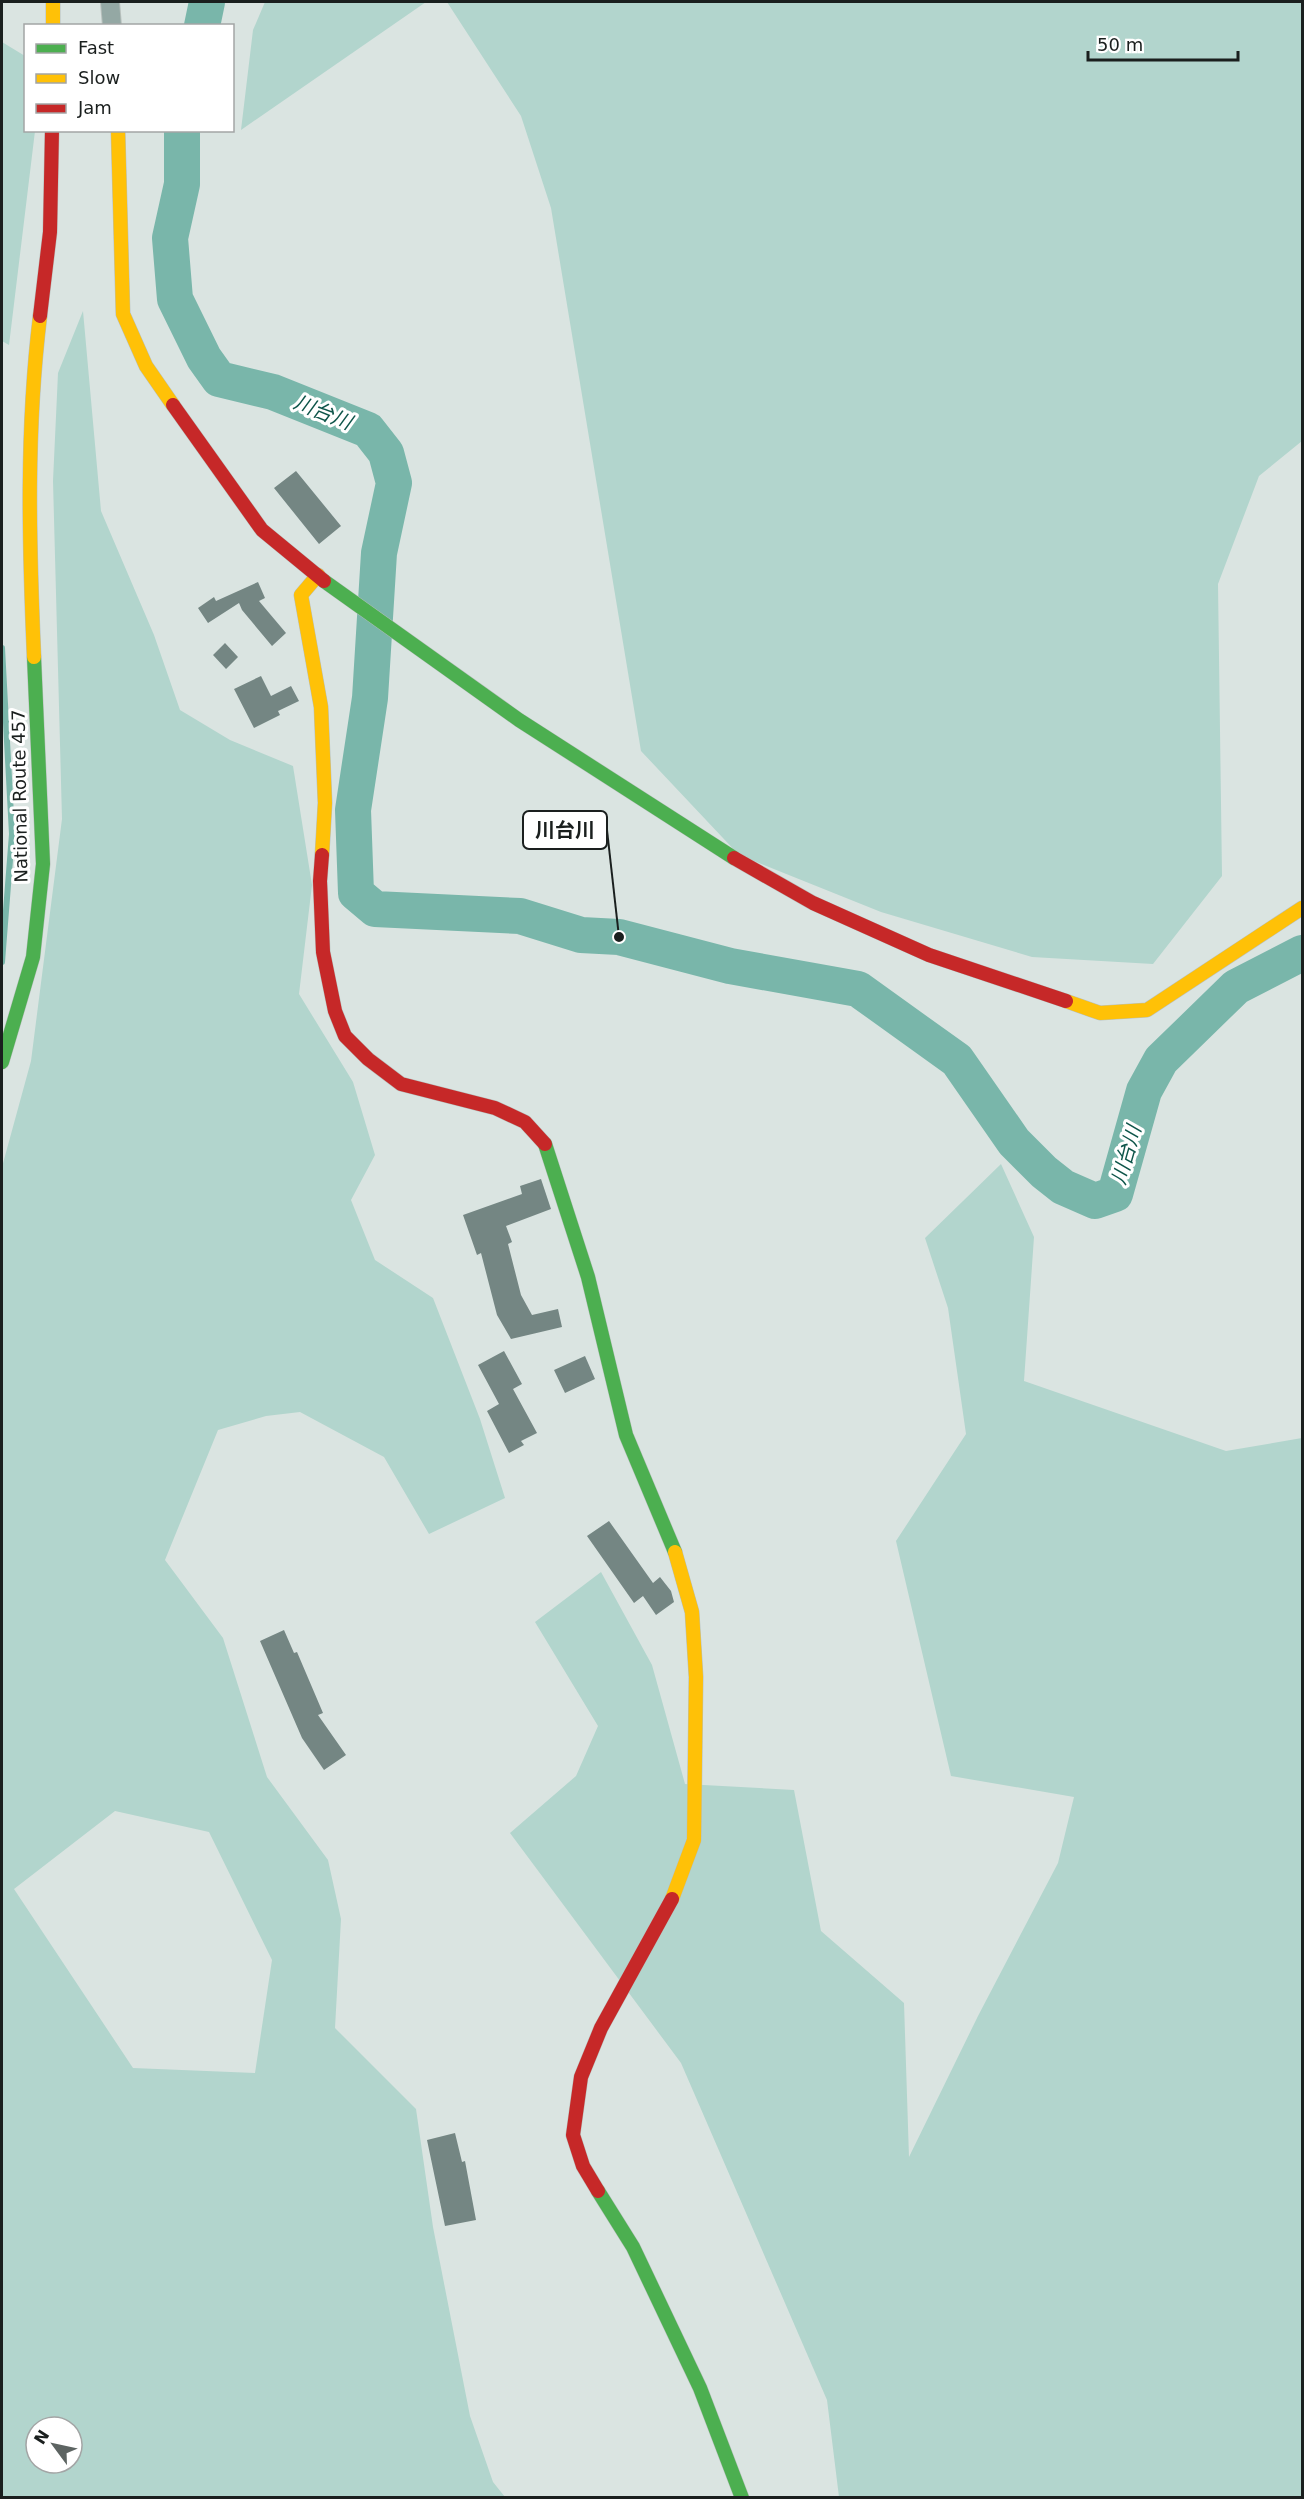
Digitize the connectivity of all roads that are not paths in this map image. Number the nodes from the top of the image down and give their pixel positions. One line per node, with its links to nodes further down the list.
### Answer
1 (53, 2): 3 (main road)
2 (110, 2): 4 (street)
3 (53, 24)
4 (112, 24)
5 (52, 132): 9 (main road, National Route 457)
6 (118, 132): 7 (main road)
7 (318, 575): 8 (main road); 10 (main road)
8 (1302, 908)
9 (2, 1062)
10 (742, 2498)

